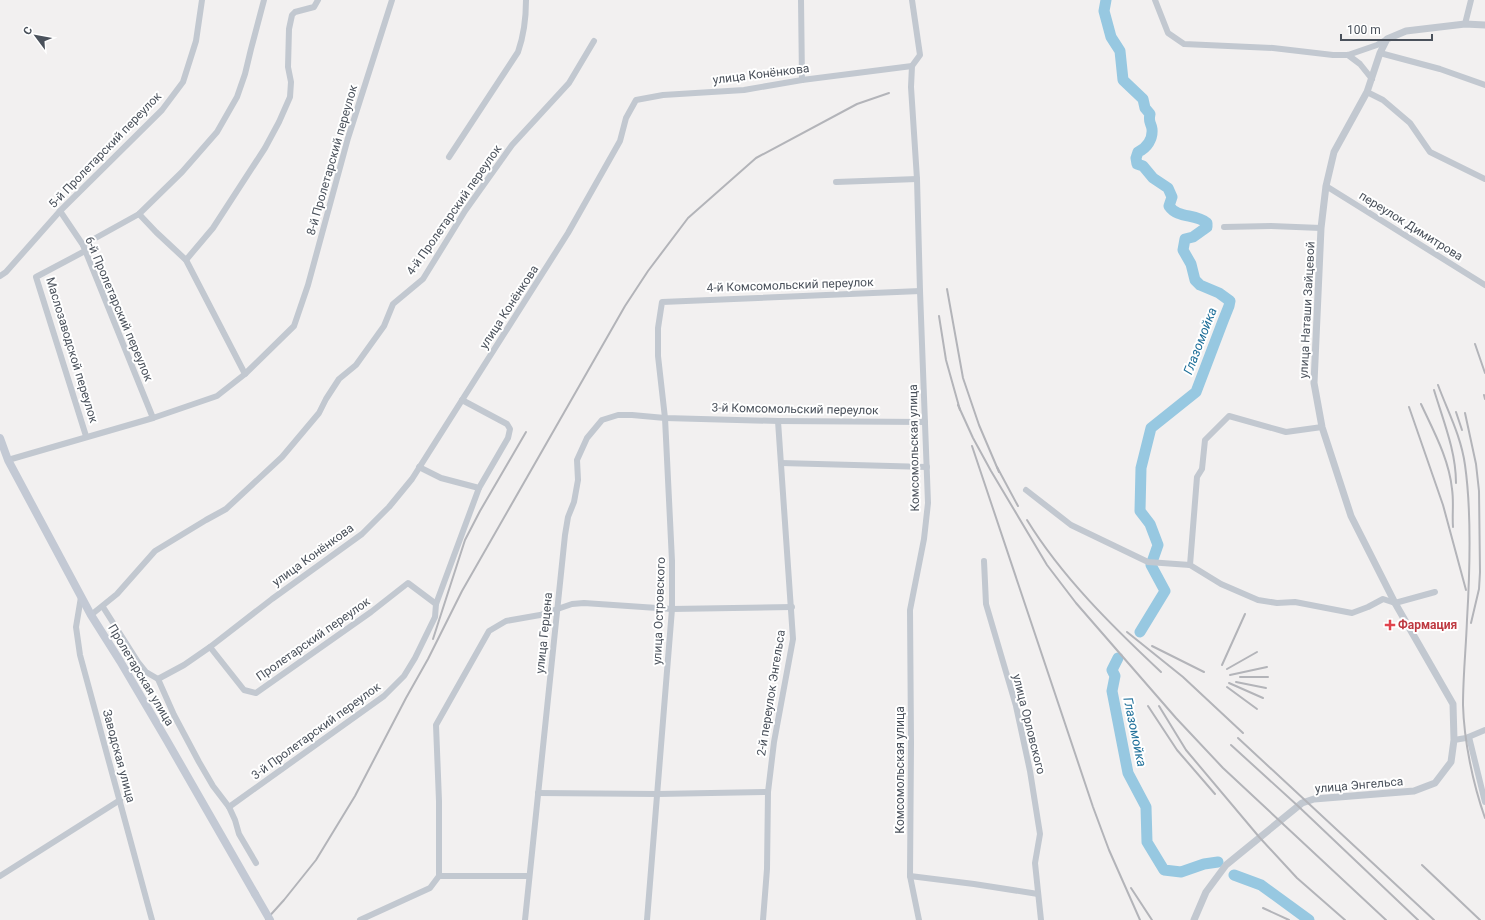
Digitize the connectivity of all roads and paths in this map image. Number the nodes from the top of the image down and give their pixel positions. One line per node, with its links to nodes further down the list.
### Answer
1 (202, 0): 26 (street, 5-й Пролетарский переулок)
2 (264, 0): 27 (street)
3 (318, 0): 31 (street)
4 (392, 0): 36 (street, 8-й Пролетарский переулок)
5 (526, 0): 21 (street)
6 (801, 0): 18 (street)
7 (912, 0): 16 (street, Комсомольская улица)
8 (1154, 0): 15 (street)
9 (1471, 0): 10 (street)
10 (1465, 24): 11 (street); 12 (street)
11 (1485, 25)
12 (1387, 39): 14 (street, улица Наташи Зайцевой); 15 (street)
13 (594, 41): 58 (street, 4-й Пролетарский переулок)
14 (1380, 52): 17 (street, улица Наташи Зайцевой); 19 (street)
15 (1348, 55): 17 (street)
16 (912, 66): 18 (street, улица Конёнкова); 22 (street, Комсомольская улица)
17 (1372, 79): 20 (street, улица Наташи Зайцевой)
18 (802, 80): 37 (street, улица Конёнкова)
19 (1485, 84)
20 (1367, 92): 23 (street); 25 (street, улица Наташи Зайцевой)
21 (449, 157)
22 (917, 179): 24 (street); 34 (street, Комсомольская улица)
23 (1485, 179)
24 (836, 182)
25 (1326, 186): 29 (street, улица Наташи Зайцевой); 33 (street, переулок Димитрова)
26 (60, 211): 30 (street, 6-й Пролетарский переулок); 32 (street, 5-й Пролетарский переулок)
27 (139, 214): 30 (street); 31 (street)
28 (1224, 227): 29 (street)
29 (1322, 228): 42 (street, улица Наташи Зайцевой)
30 (84, 248): 38 (street, 6-й Пролетарский переулок); 43 (street, Маслозаводской переулок)
31 (186, 260): 36 (street)
32 (0, 276)
33 (1485, 285)
34 (920, 291): 35 (street, 4-й Комсомольский переулок); 41 (street, Комсомольская улица)
35 (662, 302): 39 (street, улица Островского)
36 (245, 374): 38 (street)
37 (462, 400): 47 (street, улица Конёнкова); 49 (street, 3-й Пролетарский переулок)
38 (153, 418): 43 (street)
39 (665, 418): 40 (street, 3-й Комсомольский переулок); 59 (street, улица Островского); 60 (street, улица Герцена)
40 (778, 421): 41 (street, 3-й Комсомольский переулок); 46 (street, 2-й переулок Энгельса)
41 (925, 422): 48 (street, Комсомольская улица)
42 (1322, 427): 52 (street); 55 (street, улица Наташи Зайцевой)
43 (86, 436): 45 (street)
44 (0, 438): 45 (main road, Пролетарская улица)
45 (8, 460): 54 (main road, Пролетарская улица)
46 (781, 463): 48 (street); 57 (street, 2-й переулок Энгельса)
47 (419, 467): 49 (street); 62 (street, улица Конёнкова)
48 (927, 467): 77 (street, Комсомольская улица)
49 (479, 488): 56 (street, 3-й Пролетарский переулок)
50 (1026, 490): 52 (street)
51 (984, 561): 78 (street, улица Орловского)
52 (1190, 565): 55 (street)
53 (1436, 592): 55 (street)
54 (81, 597): 61 (main road, Пролетарская улица); 70 (street, Заводская улица)
55 (1395, 603): 66 (street, улица Наташи Зайцевой)
56 (436, 604): 62 (street, Пролетарский переулок); 72 (street, 3-й Пролетарский переулок)
57 (792, 606): 59 (street); 67 (street, 2-й переулок Энгельса)
58 (102, 607): 61 (street, 4-й Пролетарский переулок); 63 (street, Пролетарская улица)
59 (672, 609): 60 (street); 69 (street, улица Островского)
60 (557, 610): 68 (street, улица Герцена); 75 (street)
61 (91, 616): 80 (main road, Пролетарская улица, bridge)
62 (210, 647): 63 (street, улица Конёнкова)
63 (158, 679): 72 (street, Пролетарская улица)
64 (1485, 730): 65 (street)
65 (1469, 736): 66 (street); 71 (street)
66 (1454, 740): 87 (street, улица Энгельса)
67 (768, 792): 69 (street); 84 (street, 2-й переулок Энгельса)
68 (538, 793): 69 (street); 76 (street, улица Герцена)
69 (658, 794): 83 (street, улица Островского)
70 (120, 800): 74 (street); 79 (street, Заводская улица)
71 (1485, 802)
72 (229, 807): 73 (street, Пролетарская улица)
73 (256, 863)
74 (0, 876)
75 (439, 876): 76 (street); 81 (street)
76 (529, 876): 82 (street, улица Герцена)
77 (910, 876): 78 (street); 85 (street, Комсомольская улица)
78 (1038, 894): 86 (street, улица Орловского)
79 (152, 920)
80 (270, 920)
81 (360, 920)
82 (525, 920)
83 (647, 920)
84 (763, 920)
85 (919, 920)
86 (1041, 920)
87 (1194, 920)

